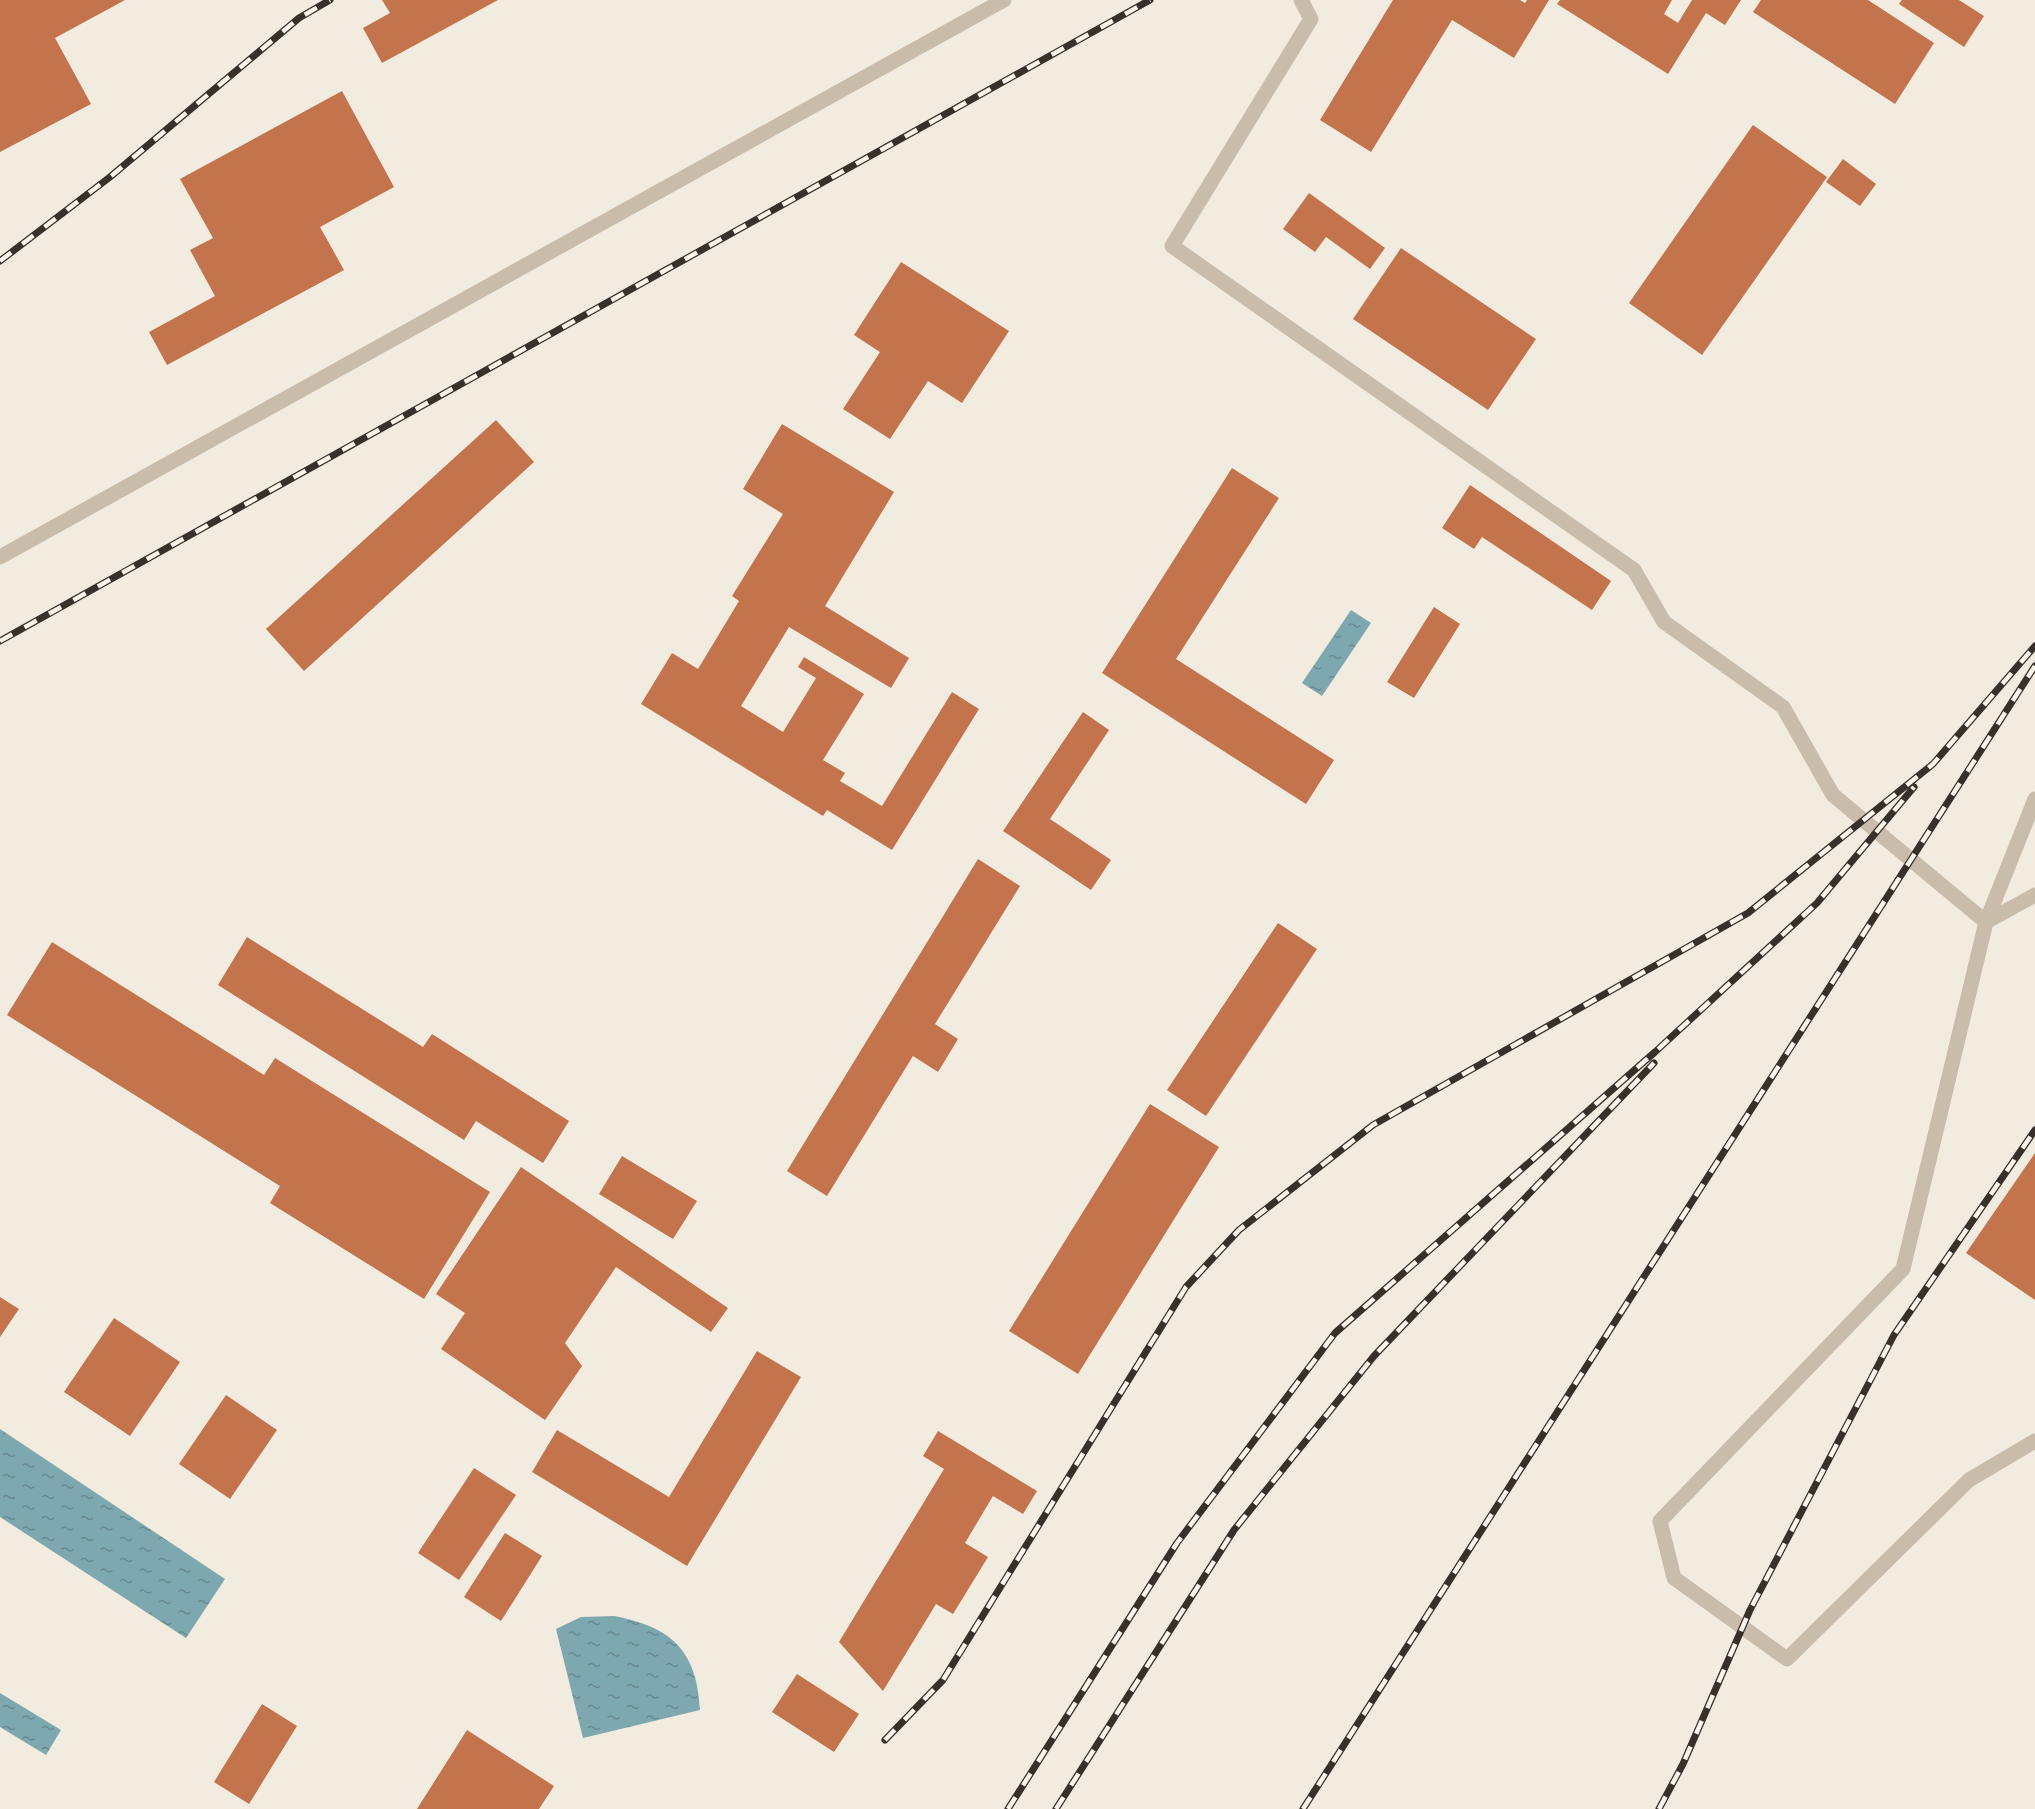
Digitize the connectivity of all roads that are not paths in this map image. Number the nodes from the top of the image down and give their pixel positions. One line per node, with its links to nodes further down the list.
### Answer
1 (1004, 0): 3 (lane)
2 (1301, 0): 6 (lane)
3 (0, 557)
4 (2035, 799): 6 (lane)
5 (2035, 895): 6 (lane)
6 (1986, 922): 7 (lane)
7 (2035, 1441)

